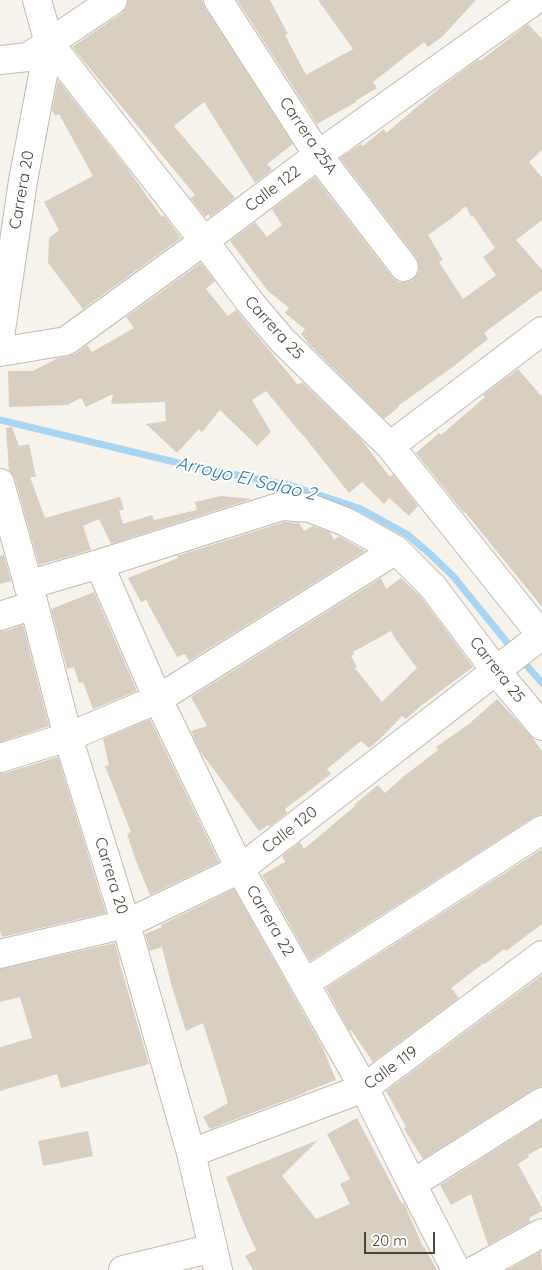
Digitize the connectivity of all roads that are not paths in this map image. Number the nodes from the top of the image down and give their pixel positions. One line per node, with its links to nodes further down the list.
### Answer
1 (37, 0): 5 (street, Carrera 25)
2 (113, 0): 5 (street)
3 (218, 0): 7 (street, Carrera 25A)
4 (535, 4): 7 (street, Calle 122)
5 (49, 43): 6 (street); 8 (street, Carrera 25); 11 (street, Carrera 20)
6 (0, 60)
7 (318, 155): 8 (street, Calle 122); 9 (street, Carrera 25A)
8 (204, 241): 12 (street, Calle 122); 13 (street, Carrera 25)
9 (404, 267)
10 (542, 332): 13 (street)
11 (0, 336)
12 (0, 352)
13 (390, 446): 19 (street, Carrera 25)
14 (0, 483): 17 (street, Carrera 20)
15 (396, 550): 16 (street, Carrera 25); 19 (street, Carrera 25); 20 (street)
16 (99, 564): 17 (street); 20 (street, Carrera 22)
17 (31, 595): 18 (street); 22 (street, Carrera 20)
18 (0, 616)
19 (527, 647): 21 (street, Carrera 25); 25 (street, Calle 120)
20 (158, 699): 22 (street); 25 (street, Carrera 22)
21 (542, 726)
22 (68, 737): 23 (street); 26 (street, Carrera 20)
23 (0, 758)
24 (542, 830): 29 (street)
25 (240, 869): 26 (street, Calle 120); 29 (street, Carrera 22)
26 (126, 924): 27 (street, Calle 120); 32 (street, Carrera 20)
27 (0, 954)
28 (540, 962): 30 (street, Calle 119)
29 (304, 983): 30 (street, Carrera 22)
30 (364, 1088): 32 (street, Calle 119); 33 (street, Carrera 22)
31 (542, 1102): 33 (street)
32 (191, 1153): 35 (street, Carrera 20)
33 (412, 1184): 37 (street, Carrera 22)
34 (542, 1233): 38 (street)
35 (215, 1259): 36 (street)
36 (124, 1270)
37 (456, 1270)
38 (475, 1270)

